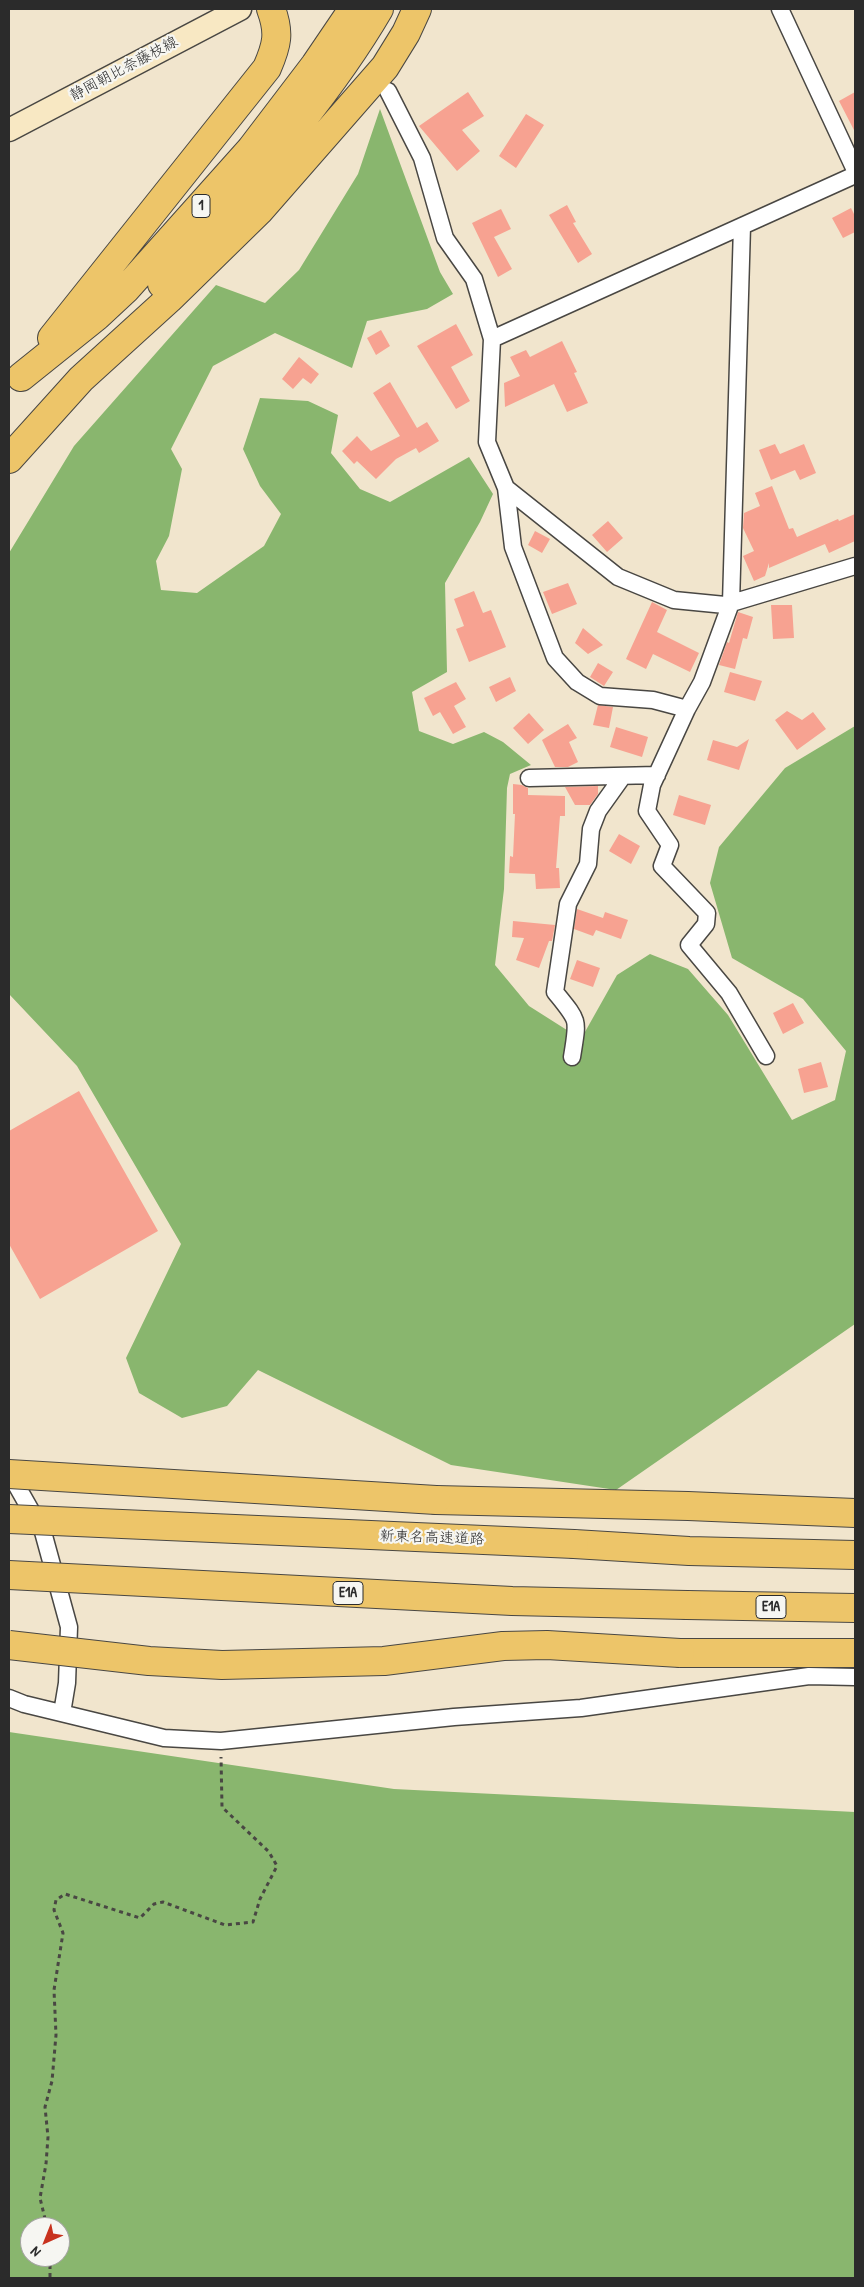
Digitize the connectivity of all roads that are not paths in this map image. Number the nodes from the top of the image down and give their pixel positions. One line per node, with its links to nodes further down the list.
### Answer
1 (240, 9): 8 (main road, 静岡朝比奈藤枝線)
2 (271, 9): 14 (highway)
3 (353, 9): 14 (highway, 1)
4 (379, 9): 13 (highway)
5 (417, 9): 13 (highway)
6 (780, 9): 9 (street)
7 (388, 91): 12 (street)
8 (9, 130)
9 (855, 170)
10 (855, 175): 11 (street)
11 (742, 226): 12 (street); 18 (street)
12 (492, 339): 16 (street)
13 (81, 379): 15 (highway)
14 (15, 384)
15 (9, 459)
16 (506, 488): 18 (street); 19 (street)
17 (855, 566): 18 (street)
18 (731, 603): 19 (street)
19 (687, 709): 20 (street)
20 (657, 775): 21 (street); 24 (street)
21 (623, 776): 22 (street); 23 (street)
22 (529, 778)
23 (572, 1056)
24 (766, 1056)
25 (9, 1473): 26 (highway, bridge); 35 (street)
26 (855, 1513)
27 (9, 1519): 28 (highway, 新東名高速道路, bridge)
28 (855, 1555)
29 (9, 1575): 30 (highway, E1A, bridge)
30 (855, 1608)
31 (9, 1645): 32 (highway, bridge)
32 (855, 1653)
33 (855, 1676): 35 (street)
34 (9, 1698): 35 (street)
35 (62, 1713)

